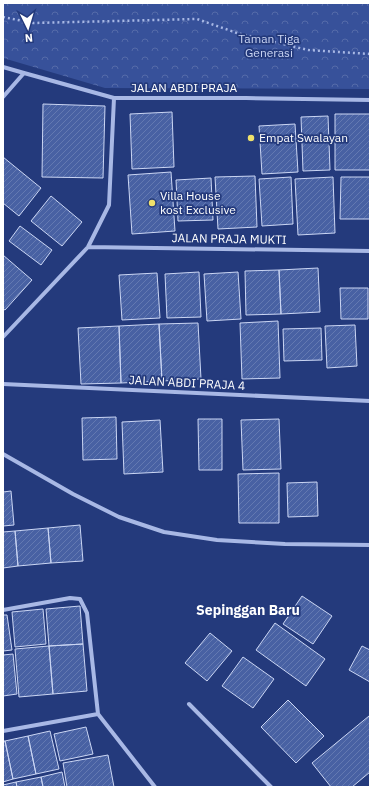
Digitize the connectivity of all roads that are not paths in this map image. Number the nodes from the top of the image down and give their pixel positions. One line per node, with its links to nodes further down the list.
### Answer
1 (3, 67): 2 (street, JALAN ABDI PRAJA)
2 (24, 74): 3 (street); 4 (street, JALAN ABDI PRAJA)
3 (3, 97)
4 (114, 98): 5 (street, JALAN ABDI PRAJA); 6 (street)
5 (370, 100)
6 (88, 248): 7 (street, JALAN PRAJA MUKTI); 8 (street)
7 (370, 251)
8 (3, 338)
9 (3, 384): 10 (street, JALAN ABDI PRAJA 4)
10 (370, 401)
11 (3, 454): 12 (street)
12 (370, 545)
13 (3, 610): 15 (street)
14 (189, 704): 18 (street)
15 (98, 714): 16 (street); 17 (street)
16 (3, 731)
17 (154, 787)
18 (271, 787)

